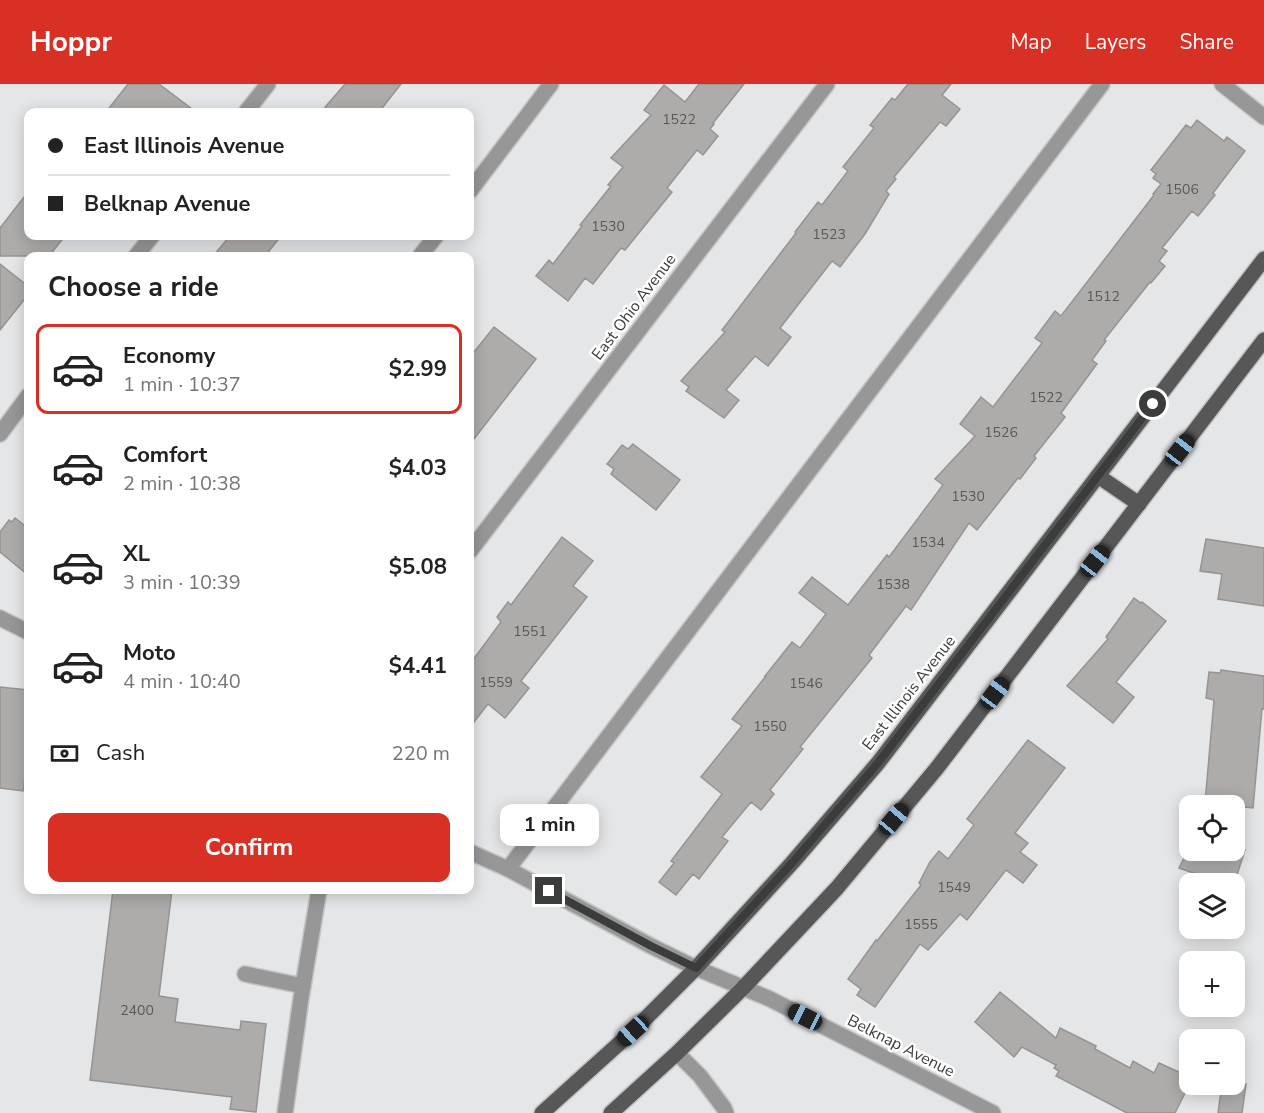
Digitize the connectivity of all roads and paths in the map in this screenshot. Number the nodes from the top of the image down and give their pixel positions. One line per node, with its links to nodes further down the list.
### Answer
1 (268, 84): 6 (street)
2 (551, 84): 8 (street)
3 (827, 84): 19 (street, East Ohio Avenue)
4 (1102, 84): 23 (street)
5 (1222, 84): 7 (street)
6 (249, 108)
7 (1264, 117)
8 (474, 186)
9 (149, 240): 11 (street)
10 (433, 240): 12 (street)
11 (139, 252)
12 (423, 252)
13 (1264, 259): 17 (main road, East Illinois Avenue)
14 (1264, 340): 18 (main road)
15 (24, 401): 16 (street)
16 (0, 434)
17 (1098, 476): 18 (main road); 25 (main road, East Illinois Avenue)
18 (1139, 504): 28 (main road)
19 (474, 546)
20 (0, 618): 21 (street)
21 (24, 630)
22 (474, 854): 23 (street, Belknap Avenue)
23 (508, 869): 25 (street, Belknap Avenue)
24 (318, 894): 27 (street)
25 (696, 968): 28 (street, Belknap Avenue); 31 (main road, East Illinois Avenue)
26 (245, 974): 27 (street)
27 (303, 986): 30 (street)
28 (743, 988): 29 (main road); 34 (street, Belknap Avenue)
29 (677, 1053): 32 (main road); 33 (street)
30 (285, 1113)
31 (542, 1113)
32 (611, 1113)
33 (726, 1113)
34 (993, 1113)

